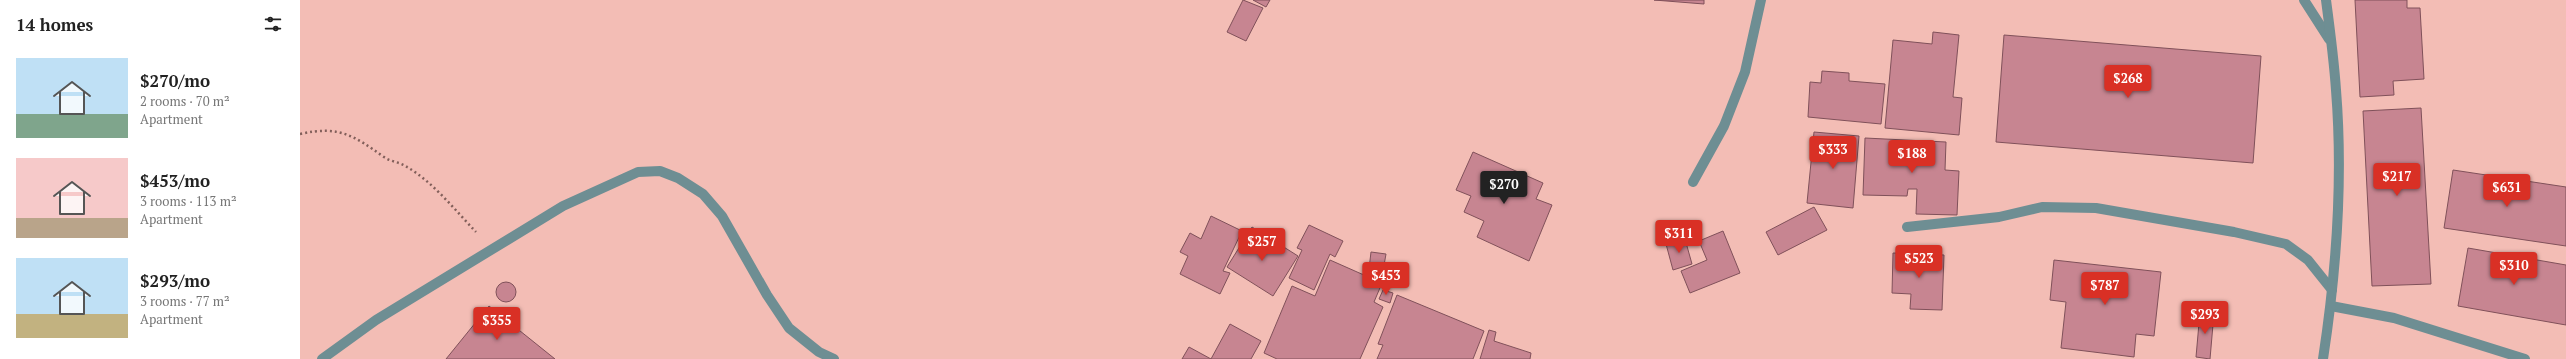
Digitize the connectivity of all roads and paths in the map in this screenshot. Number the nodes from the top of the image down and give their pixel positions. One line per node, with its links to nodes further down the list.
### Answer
1 (1761, 0): 6 (street)
2 (2304, 0): 4 (street)
3 (2326, 0): 4 (street)
4 (2331, 43): 9 (street)
5 (300, 134): 8 (path)
6 (1693, 182)
7 (1907, 227): 9 (street)
8 (492, 249): 11 (street); 12 (street)
9 (2332, 290): 10 (street)
10 (2331, 306): 13 (street); 14 (street)
11 (322, 359)
12 (834, 359)
13 (2323, 359)
14 (2525, 359)

